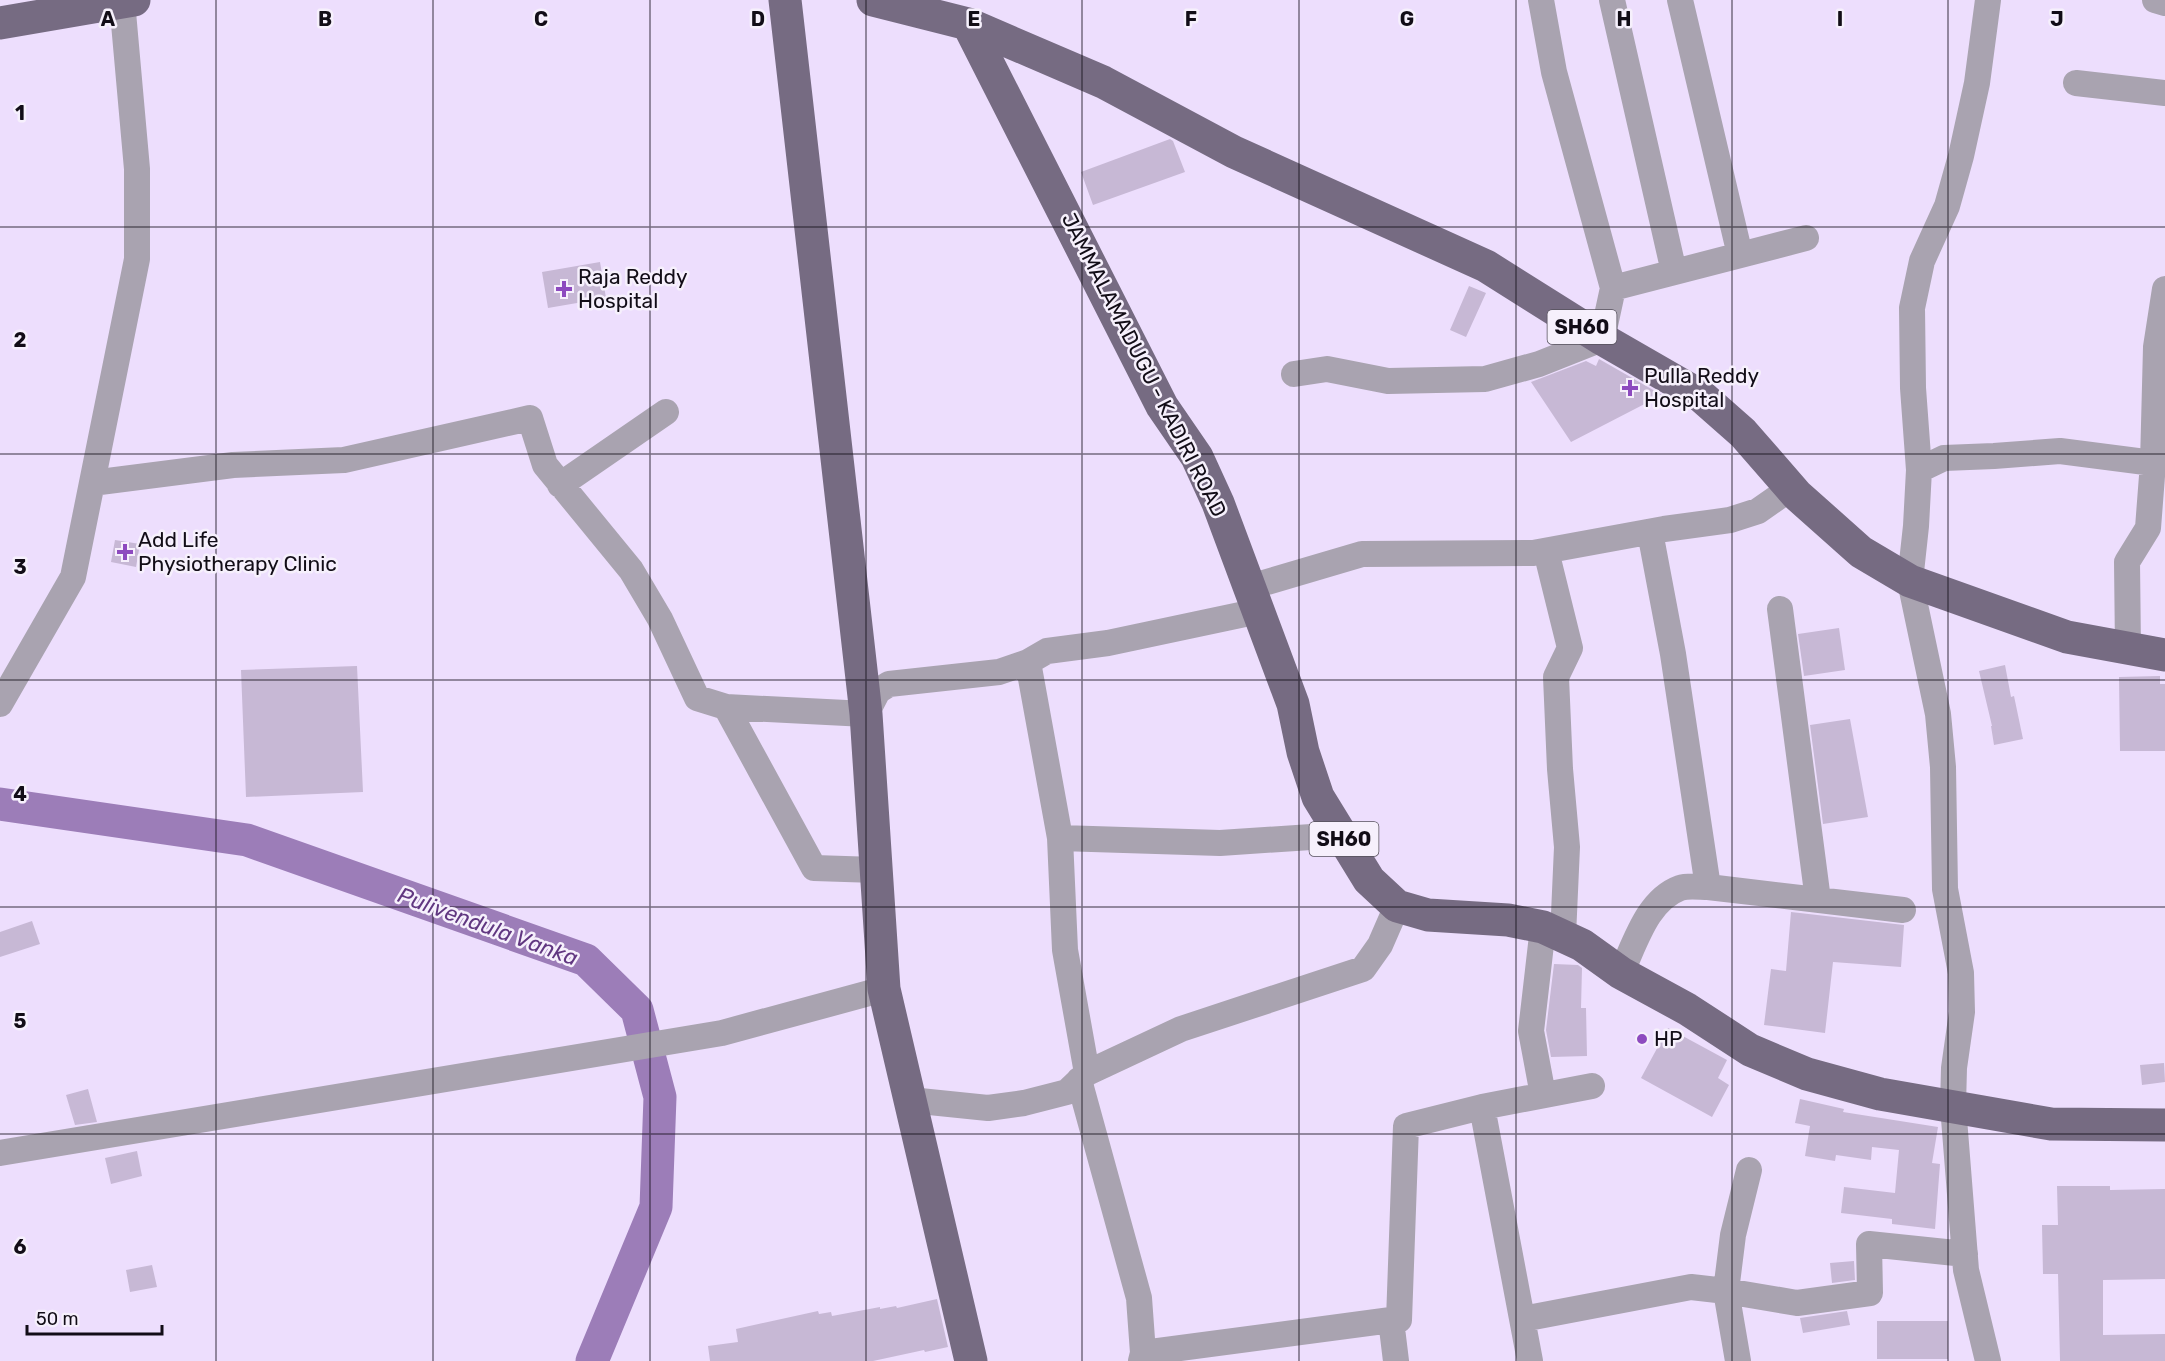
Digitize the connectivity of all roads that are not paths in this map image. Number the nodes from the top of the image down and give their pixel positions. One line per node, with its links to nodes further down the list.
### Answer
1 (785, 0): 37 (main road)
2 (873, 0): 10 (main road)
3 (1541, 0): 17 (street)
4 (1612, 0): 16 (street)
5 (1680, 0): 15 (street)
6 (1988, 0): 23 (street)
7 (2155, 0): 9 (street)
8 (128, 1): 11 (main road); 24 (street)
9 (2165, 3)
10 (963, 11): 19 (main road, SH60); 30 (main road, JAMMALAMADUGU - KADIRI ROAD / SH60)
11 (0, 23)
12 (2076, 83): 13 (street)
13 (2165, 93)
14 (1806, 238): 15 (street)
15 (1740, 255): 16 (street)
16 (1674, 272): 17 (street)
17 (1613, 288): 19 (street)
18 (2165, 289): 22 (street)
19 (1602, 339): 20 (street); 26 (main road, SH60)
20 (1294, 374)
21 (666, 412): 25 (street)
22 (2153, 463): 23 (street); 32 (street)
23 (1919, 470): 29 (street)
24 (92, 483): 25 (street); 35 (street)
25 (560, 485): 36 (street)
26 (1791, 488): 27 (street); 29 (main road, SH60)
27 (1650, 532): 28 (street); 41 (street)
28 (1546, 551): 30 (street); 45 (street)
29 (1910, 581): 32 (main road, SH60); 52 (street)
30 (1255, 599): 34 (street); 38 (main road, JAMMALAMADUGU - KADIRI ROAD / SH60)
31 (1780, 609): 42 (street)
32 (2128, 650): 33 (main road, SH60)
33 (2165, 655)
34 (1028, 662): 37 (street); 39 (street)
35 (0, 704)
36 (726, 707): 37 (street); 40 (street)
37 (866, 714): 40 (main road)
38 (1341, 834): 39 (street); 43 (main road, JAMMALAMADUGU - KADIRI ROAD / SH60)
39 (1060, 838): 48 (street)
40 (876, 870): 47 (main road)
41 (1708, 887): 42 (street); 46 (street)
42 (1818, 900): 44 (street)
43 (1397, 906): 45 (main road, JAMMALAMADUGU - KADIRI ROAD / SH60); 48 (street)
44 (1903, 910)
45 (1553, 932): 46 (main road, JAMMALAMADUGU - KADIRI ROAD / SH60); 50 (street)
46 (1621, 973): 52 (main road, JAMMALAMADUGU - KADIRI ROAD / SH60)
47 (884, 989): 51 (main road); 55 (street)
48 (1083, 1077): 51 (street); 61 (street)
49 (1592, 1086): 50 (street)
50 (1543, 1095): 53 (street)
51 (910, 1100): 62 (main road)
52 (1953, 1106): 54 (main road, JAMMALAMADUGU - KADIRI ROAD / SH60); 57 (street)
53 (1482, 1107): 59 (street); 60 (street)
54 (2165, 1125)
55 (0, 1153)
56 (1749, 1170): 58 (street)
57 (1965, 1254): 58 (street); 66 (street)
58 (1726, 1291): 59 (street); 65 (street)
59 (1523, 1319): 64 (street)
60 (1391, 1320): 61 (street); 63 (street)
61 (1142, 1357)
62 (971, 1361)
63 (1396, 1361)
64 (1530, 1361)
65 (1738, 1361)
66 (1988, 1361)

